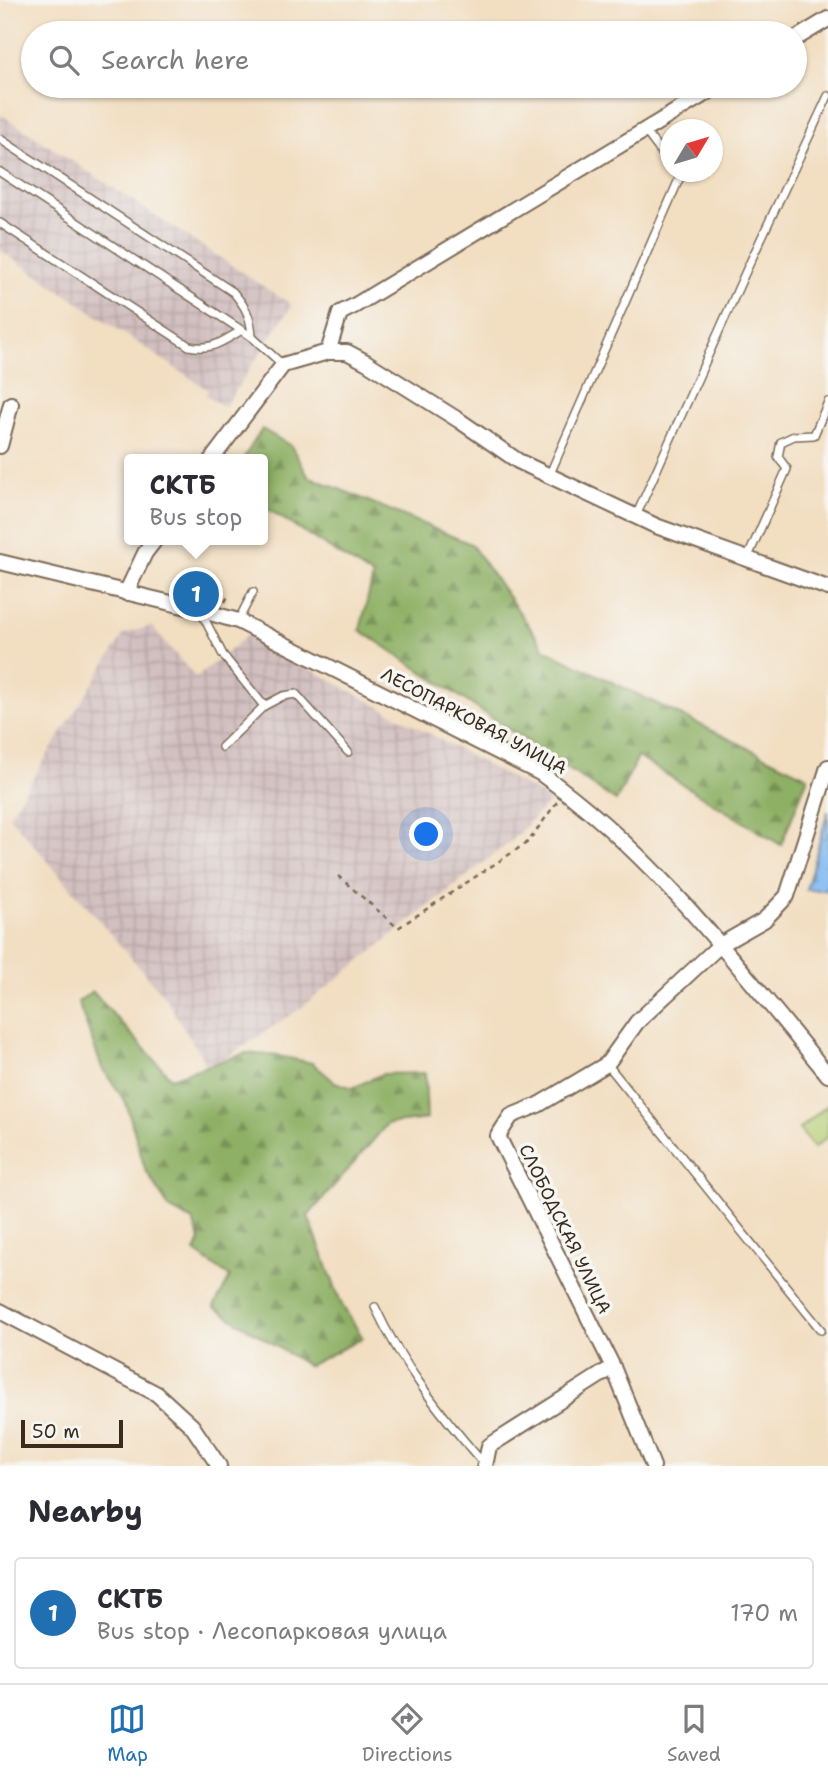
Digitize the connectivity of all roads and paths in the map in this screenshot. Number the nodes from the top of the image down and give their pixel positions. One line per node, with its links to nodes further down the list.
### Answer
1 (828, 19): 2 (street)
2 (807, 32)
3 (828, 96): 20 (lane)
4 (698, 98): 5 (street)
5 (644, 131): 7 (lane); 13 (street)
6 (0, 139): 12 (lane)
7 (660, 151)
8 (0, 172): 11 (lane)
9 (678, 182): 19 (lane)
10 (0, 223): 11 (lane)
11 (242, 330): 12 (lane)
12 (252, 337): 14 (lane)
13 (328, 352): 14 (street); 19 (street)
14 (283, 365): 18 (street)
15 (828, 402): 22 (lane)
16 (11, 404): 17 (street)
17 (0, 446)
18 (216, 454)
19 (549, 476): 20 (street)
20 (636, 517): 22 (street)
21 (151, 545): 26 (street)
22 (747, 559): 24 (street)
23 (0, 562): 26 (street, ЛЕСОПАРКОВАЯ УЛИЦА)
24 (828, 588)
25 (253, 592): 28 (lane)
26 (126, 593): 27 (street, ЛЕСОПАРКОВАЯ УЛИЦА)
27 (200, 610): 28 (street, ЛЕСОПАРКОВАЯ УЛИЦА); 29 (lane)
28 (237, 621): 33 (street, ЛЕСОПАРКОВАЯ УЛИЦА)
29 (264, 706): 30 (lane); 31 (lane)
30 (222, 747)
31 (348, 752)
32 (828, 767): 35 (street, СЛОБОДСКАЯ УЛИЦА)
33 (565, 791): 34 (path); 35 (street, ЛЕСОПАРКОВАЯ УЛИЦА)
34 (338, 876)
35 (720, 946): 36 (street, СЛОБОДСКАЯ УЛИЦА); 37 (street, ЛЕСОПАРКОВАЯ УЛИЦА)
36 (607, 1065): 40 (lane); 41 (street, СЛОБОДСКАЯ УЛИЦА)
37 (828, 1075)
38 (375, 1307): 42 (lane)
39 (0, 1311): 43 (street)
40 (821, 1330)
41 (612, 1367): 42 (street); 44 (street, СЛОБОДСКАЯ УЛИЦА)
42 (485, 1465)
43 (219, 1466)
44 (653, 1466)

